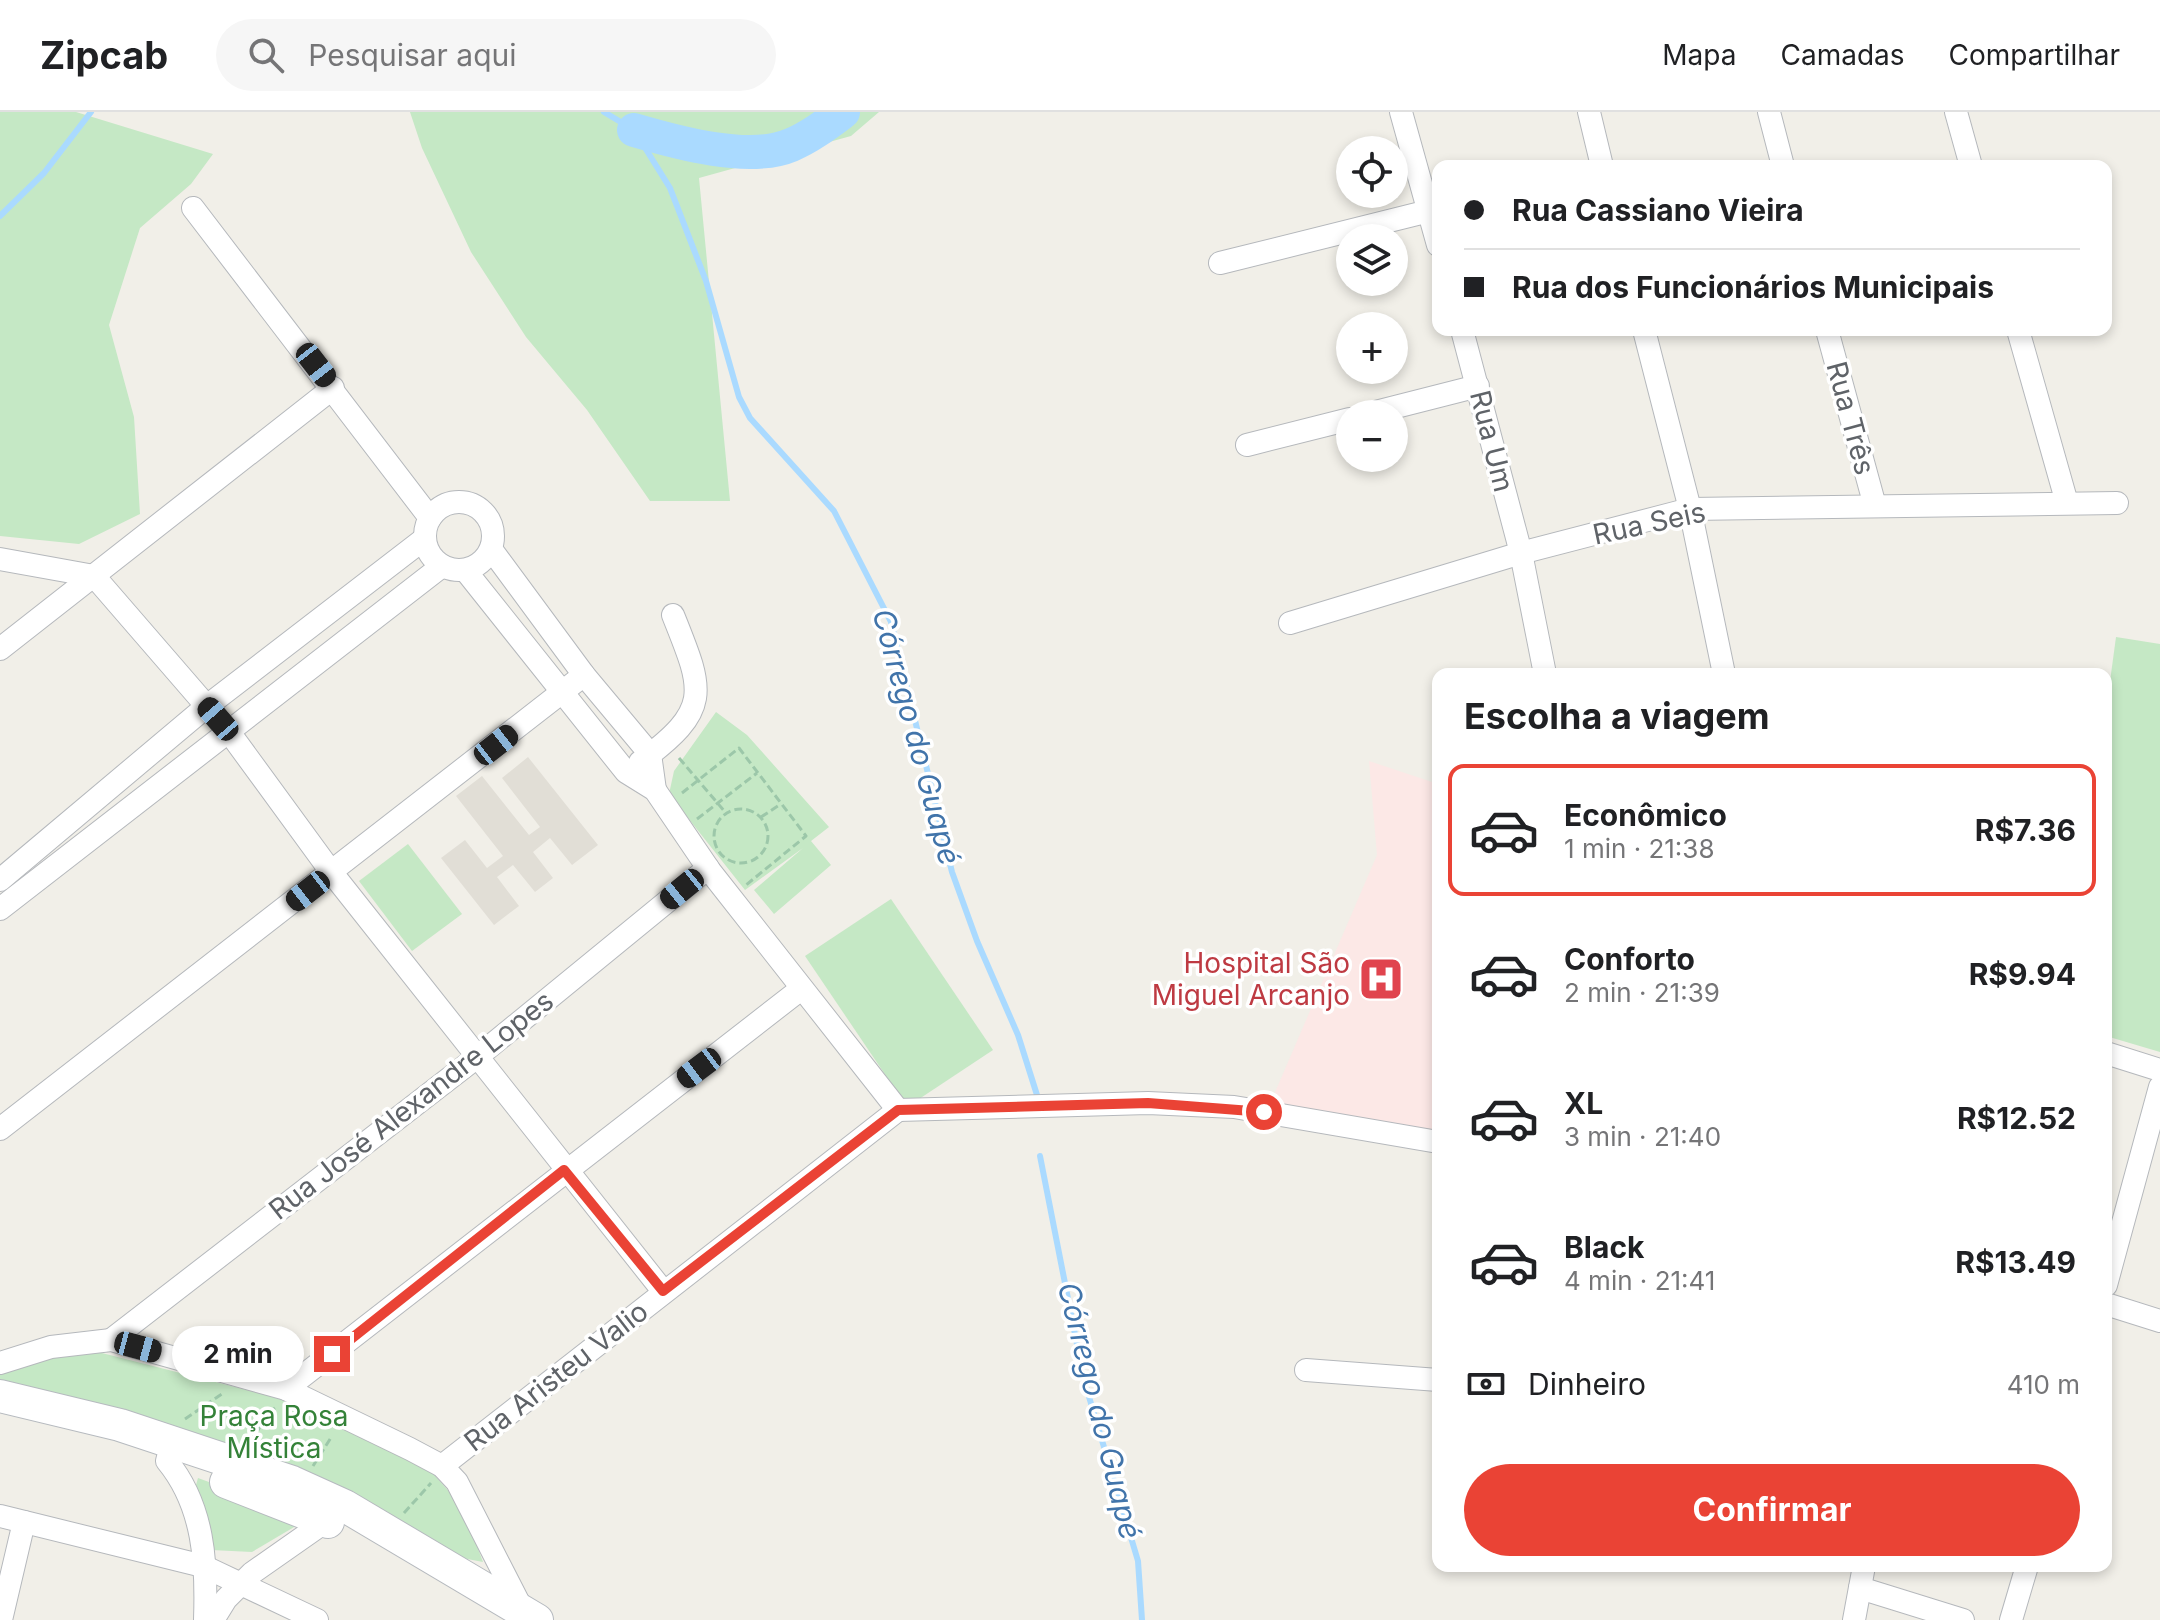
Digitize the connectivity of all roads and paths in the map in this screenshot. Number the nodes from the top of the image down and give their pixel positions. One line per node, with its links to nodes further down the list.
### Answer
1 (1401, 112): 9 (street)
2 (1589, 112): 5 (street)
3 (1769, 112): 6 (street)
4 (1956, 112): 7 (street)
5 (1601, 160)
6 (1781, 160)
7 (1969, 160)
8 (193, 208): 17 (street)
9 (1429, 211): 10 (street); 11 (street)
10 (1432, 222)
11 (1220, 263)
12 (1464, 336): 16 (street, Rua Um)
13 (1646, 336): 24 (street)
14 (1829, 336): 23 (street, Rua Três)
15 (2020, 336): 21 (street)
16 (1478, 386): 18 (street); 27 (street, Rua Um)
17 (333, 388): 25 (street); 31 (street)
18 (1408, 404)
19 (1336, 423): 20 (street)
20 (1247, 445)
21 (2067, 503): 22 (street, Rua Seis); 23 (street, Rua Seis)
22 (2117, 503)
23 (1875, 506): 24 (street, Rua Seis)
24 (1690, 509): 27 (street, Rua Seis); 36 (street)
25 (427, 528): 26 (street); 29 (street); 39 (street)
26 (491, 549): 30 (street); 37 (street)
27 (1521, 553): 33 (street, Rua Seis); 35 (street, Rua Um)
28 (0, 559): 31 (street)
29 (442, 566): 30 (street); 40 (street)
30 (465, 570): 38 (street)
31 (94, 576): 34 (street); 39 (street)
32 (673, 615): 41 (street)
33 (1290, 623)
34 (0, 649)
35 (1544, 668)
36 (1723, 668)
37 (584, 675): 38 (street); 41 (street)
38 (562, 694): 42 (street); 55 (street)
39 (207, 706): 40 (street); 56 (street)
40 (229, 732): 55 (street); 58 (street)
41 (658, 748): 42 (street); 44 (path); 45 (street)
42 (626, 772): 45 (street)
43 (757, 773): 44 (path); 47 (path); 48 (path)
44 (698, 780): 46 (path); 47 (path)
45 (655, 790): 54 (street)
46 (680, 799)
47 (717, 803): 49 (path); 50 (path)
48 (781, 804): 51 (path); 57 (path)
49 (688, 812)
50 (726, 813): 51 (path); 53 (path)
51 (761, 817): 53 (path)
52 (705, 832): 53 (path)
53 (715, 844)
54 (708, 868): 57 (street); 61 (street, Rua José Alexandre Lopes)
55 (332, 873): 61 (street); 65 (street)
56 (0, 880)
57 (731, 897): 59 (street)
58 (0, 909)
59 (801, 989): 64 (street); 67 (street)
60 (2112, 1055): 62 (street)
61 (477, 1057): 67 (street); 72 (street, Rua José Alexandre Lopes)
62 (2160, 1070)
63 (2160, 1087): 68 (street)
64 (898, 1110): 66 (street); 69 (street, Rua Aristeu Valio)
65 (0, 1129)
66 (1432, 1141)
67 (564, 1170): 69 (street); 77 (street)
68 (2112, 1263)
69 (663, 1291): 83 (street, Rua Aristeu Valio)
70 (2112, 1306): 71 (street)
71 (2160, 1321)
72 (111, 1340): 73 (street); 75 (street)
73 (0, 1363)
74 (1306, 1370): 76 (street)
75 (246, 1377): 77 (street); 81 (path)
76 (1432, 1380)
77 (294, 1393): 80 (street); 82 (path)
78 (0, 1396): 81 (main road)
79 (0, 1417): 81 (main road)
80 (354, 1420): 83 (street); 84 (path)
81 (169, 1451): 82 (main road); 85 (main road); 89 (street)
82 (251, 1468): 84 (main road)
83 (445, 1469): 88 (path); 93 (street)
84 (308, 1489): 85 (main road)
85 (336, 1514): 88 (main road); 92 (street); 93 (main road)
86 (0, 1516): 87 (street)
87 (24, 1522): 89 (street); 94 (street)
88 (392, 1533): 93 (main road)
89 (203, 1566): 92 (street); 95 (street)
90 (2025, 1572): 100 (street)
91 (1862, 1577): 98 (street); 99 (street)
92 (240, 1583): 96 (street); 97 (street)
93 (519, 1617)
94 (1, 1620)
95 (205, 1620)
96 (213, 1620)
97 (317, 1620)
98 (1854, 1620)
99 (1963, 1620)
100 (2011, 1620)

